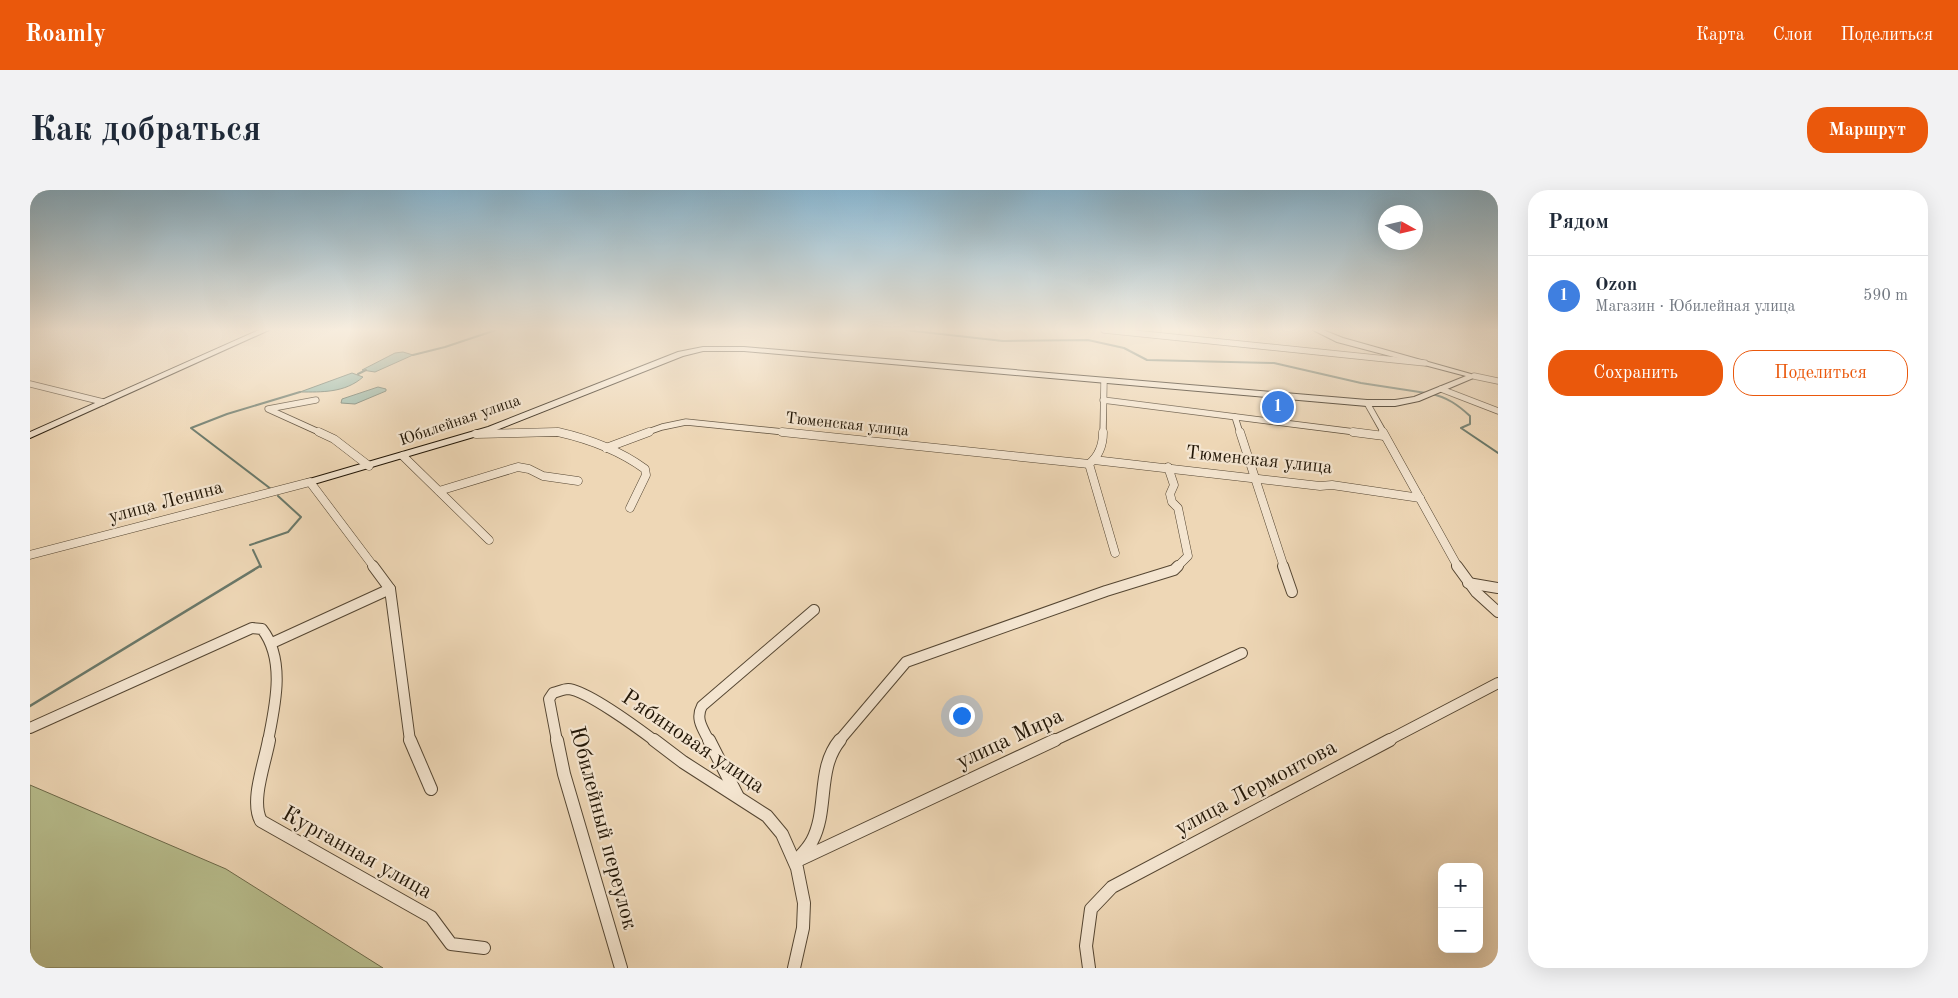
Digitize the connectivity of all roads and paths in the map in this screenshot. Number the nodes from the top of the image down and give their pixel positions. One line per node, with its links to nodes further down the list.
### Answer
1 (184, 366): 12 (street)
2 (649, 366): 16 (street, Юбилейная улица)
3 (939, 366): 6 (street, Юбилейная улица)
4 (1443, 366): 5 (street)
5 (1474, 376): 7 (street); 9 (street, Юбилейная улица)
6 (1104, 381): 11 (street); 13 (street, Юбилейная улица)
7 (1498, 381)
8 (30, 384): 12 (street)
9 (1438, 391): 13 (street, Юбилейная улица); 14 (street)
10 (316, 400): 22 (street)
11 (1102, 400): 15 (street); 21 (street)
12 (103, 402): 17 (street)
13 (1367, 403): 18 (street)
14 (1498, 411)
15 (1235, 417): 18 (street); 24 (street)
16 (476, 434): 19 (street); 20 (street, Юбилейная улица)
17 (30, 435)
18 (1384, 436): 28 (street)
19 (606, 448): 21 (street, Тюменская улица); 29 (street)
20 (403, 456): 22 (street, Юбилейная улица); 27 (street)
21 (1092, 462): 23 (street, Тюменская улица); 31 (street)
22 (368, 466): 26 (street, Юбилейная улица)
23 (1168, 467): 24 (street, Тюменская улица); 46 (street)
24 (1256, 478): 28 (street, Тюменская улица); 36 (street)
25 (578, 481): 27 (street)
26 (310, 482): 32 (street, улица Ленина); 35 (street)
27 (439, 491): 30 (street)
28 (1420, 498): 33 (street)
29 (630, 508)
30 (489, 540)
31 (1115, 553)
32 (30, 556)
33 (1468, 583): 34 (street); 38 (street)
34 (1498, 588)
35 (390, 589): 39 (street); 44 (street)
36 (1292, 592)
37 (814, 610): 45 (street)
38 (1498, 612)
39 (272, 643): 43 (street); 47 (street, Курганная улица)
40 (1242, 653): 46 (street, улица Мира)
41 (1498, 683): 50 (street, улица Лермонтова)
42 (549, 699): 45 (street, Рябиновая улица); 48 (street, Юбилейный переулок)
43 (30, 728)
44 (431, 789)
45 (737, 796): 46 (street, Рябиновая улица)
46 (795, 862): 49 (street)
47 (484, 948)
48 (620, 968)
49 (794, 968)
50 (1089, 968)

